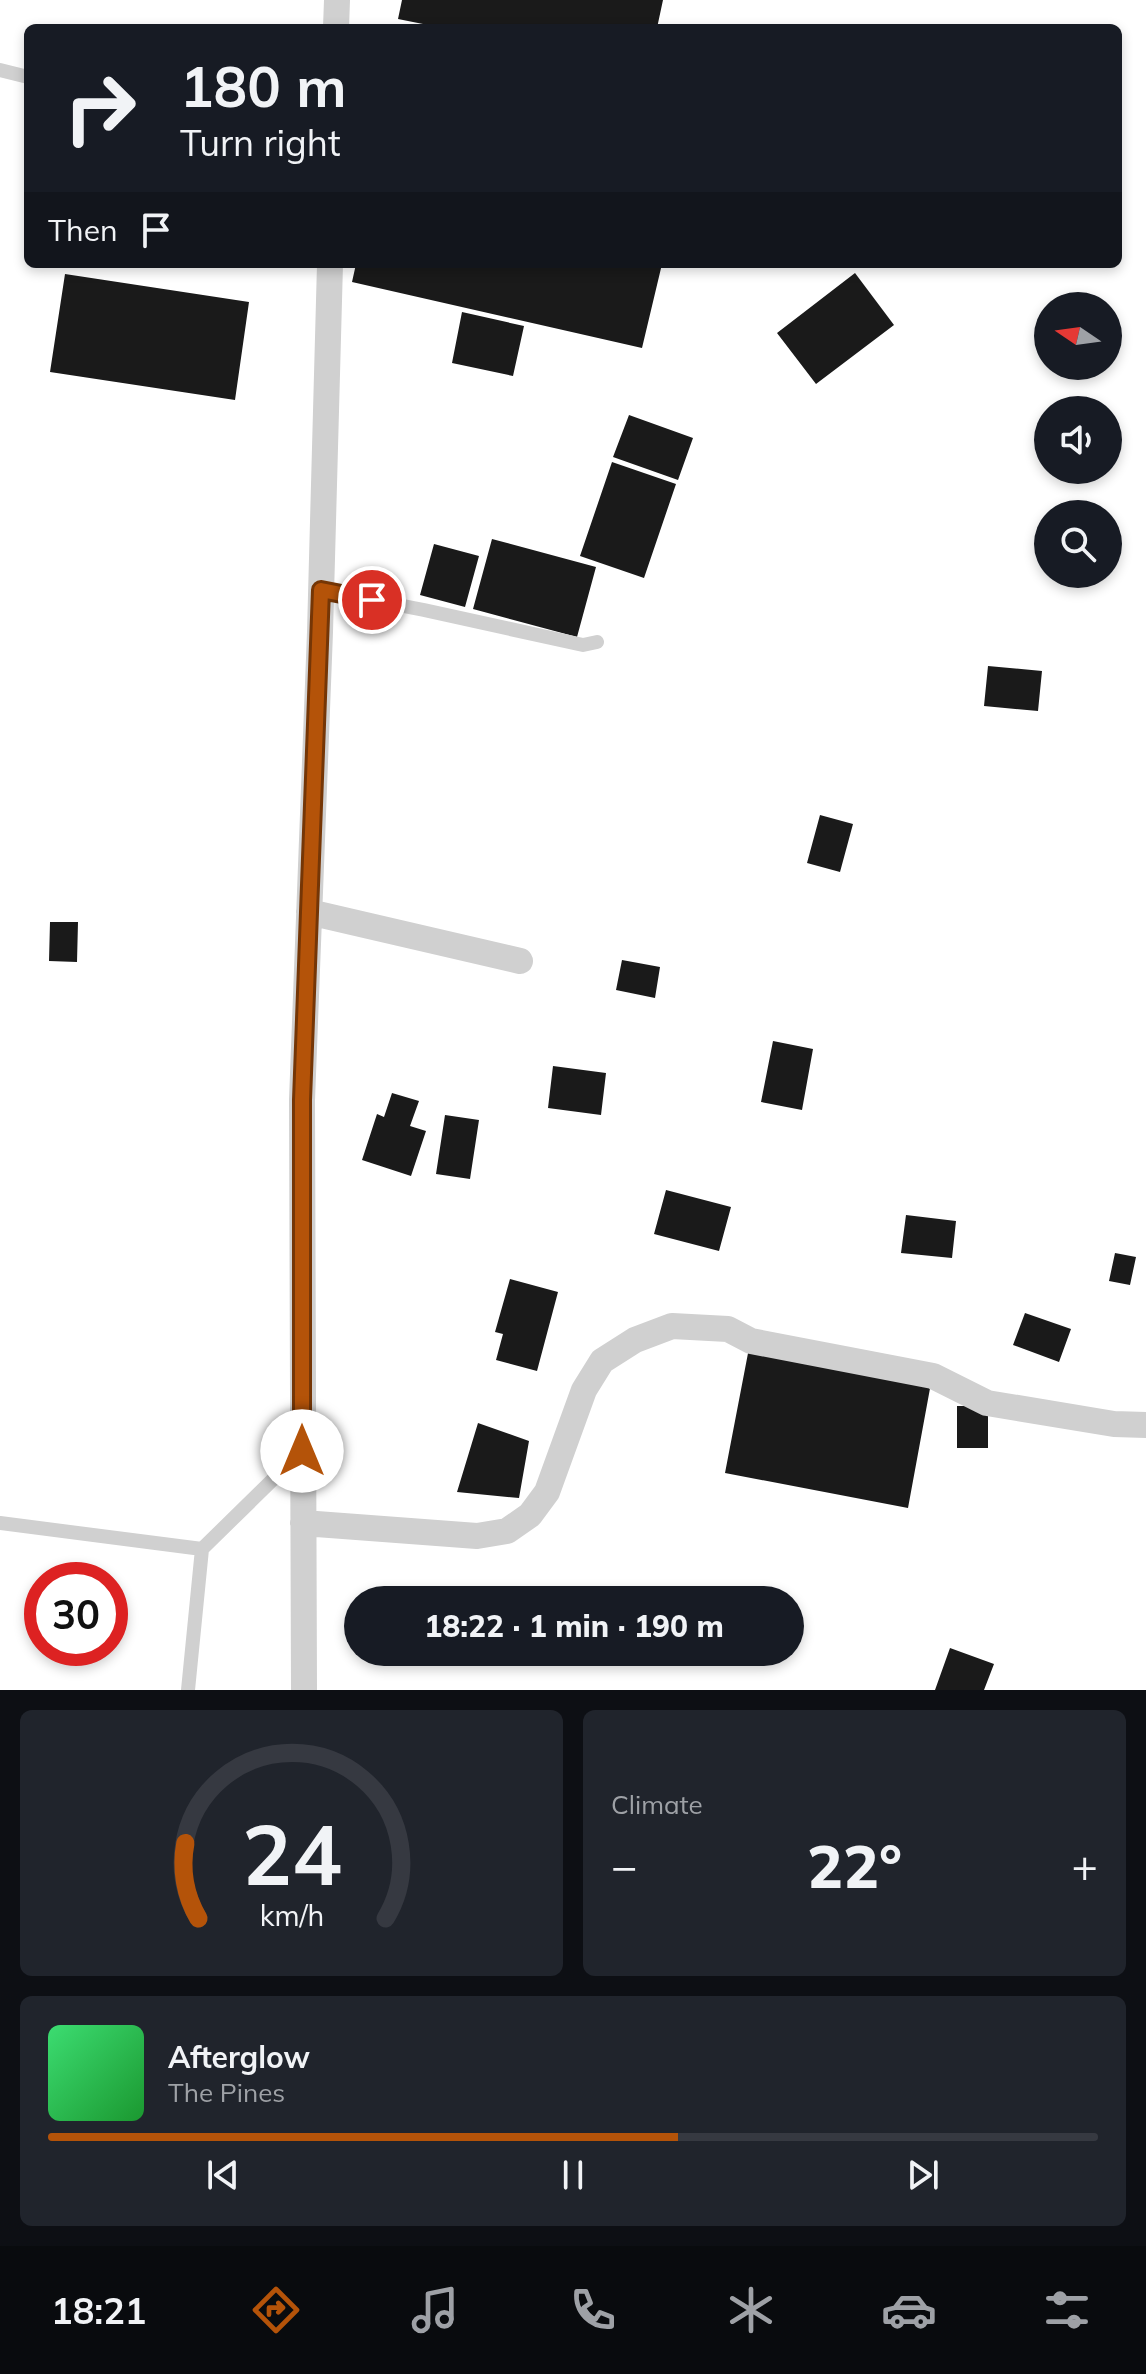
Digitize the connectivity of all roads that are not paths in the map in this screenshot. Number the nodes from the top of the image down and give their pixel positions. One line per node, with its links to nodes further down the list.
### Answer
1 (337, 0): 2 (street)
2 (336, 24)
3 (0, 70): 4 (lane)
4 (24, 76)
5 (330, 268): 6 (street)
6 (321, 590): 7 (lane); 8 (street)
7 (597, 642)
8 (309, 912): 9 (street); 11 (street)
9 (520, 961)
10 (1146, 1425): 13 (street)
11 (302, 1451): 13 (street); 14 (lane)
12 (0, 1523): 14 (lane)
13 (303, 1523): 16 (street)
14 (202, 1549): 15 (lane)
15 (188, 1690)
16 (304, 1690)

